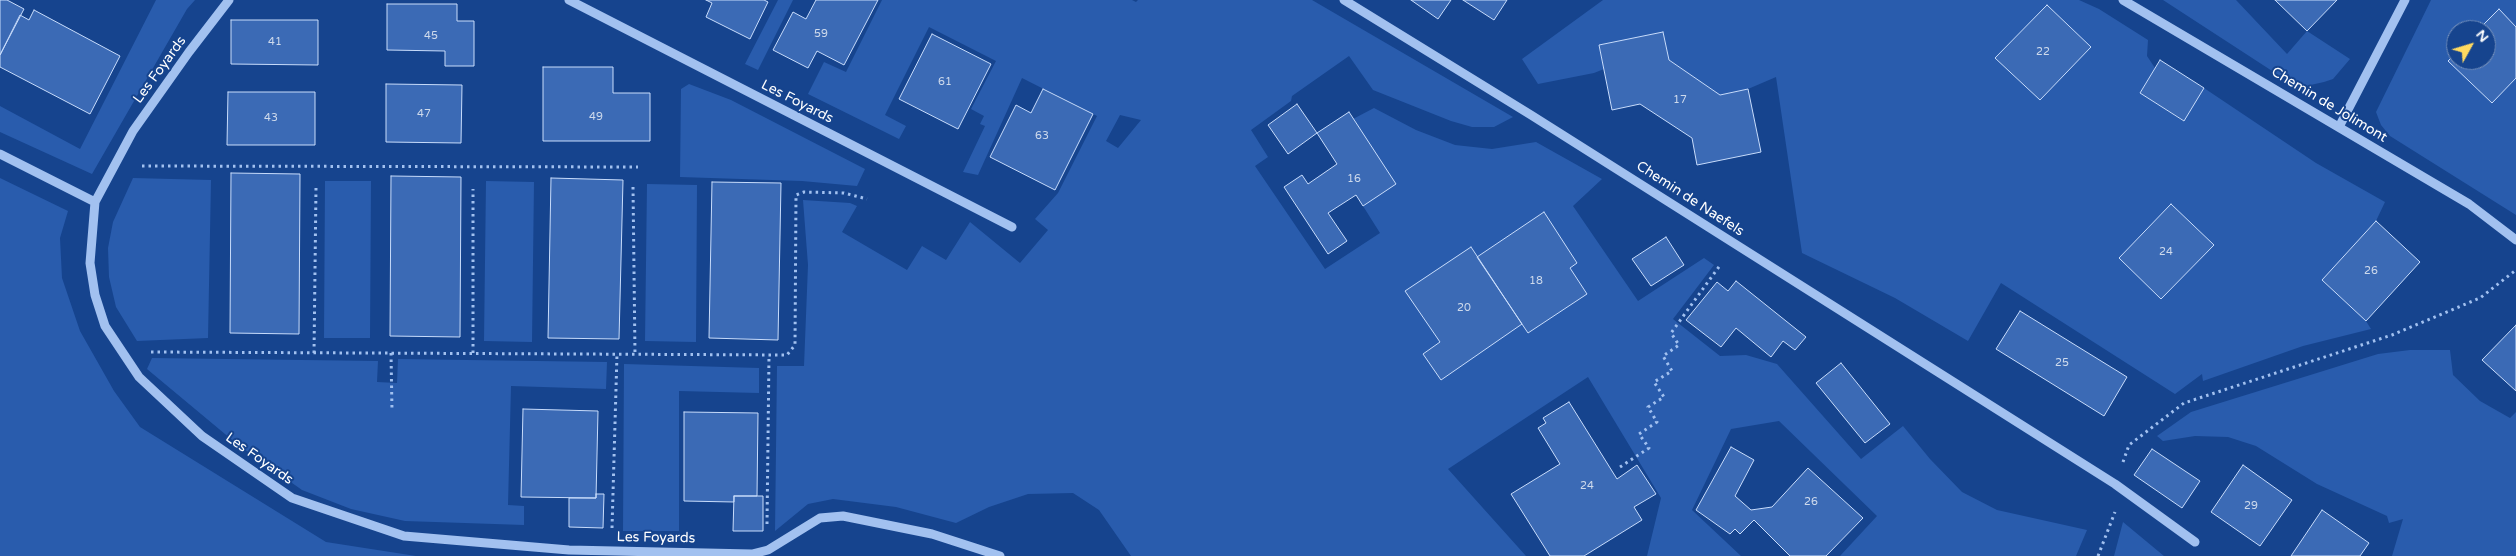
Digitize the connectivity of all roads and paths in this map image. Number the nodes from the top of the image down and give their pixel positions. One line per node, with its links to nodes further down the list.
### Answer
1 (229, 0): 8 (street, Les Foyards)
2 (569, 0): 15 (street, Les Foyards)
3 (1344, 0): 32 (street, Chemin de Naefels)
4 (2123, 0): 6 (street, Chemin de Jolimont)
5 (2405, 0): 6 (street)
6 (2339, 127): 16 (street, Chemin de Jolimont)
7 (0, 154): 14 (street)
8 (114, 166): 9 (path); 14 (street, Les Foyards)
9 (638, 167)
10 (316, 187): 20 (path)
11 (633, 187): 24 (path)
12 (473, 189): 22 (path)
13 (867, 198): 25 (path)
14 (94, 202): 19 (street, Les Foyards)
15 (1012, 227)
16 (2516, 240)
17 (2516, 270): 27 (path)
18 (1712, 277): 28 (path)
19 (123, 352): 20 (path); 33 (street, Les Foyards)
20 (314, 353): 21 (path)
21 (391, 353): 22 (path); 26 (path)
22 (473, 354): 23 (path)
23 (617, 354): 24 (path); 31 (path)
24 (635, 354): 25 (path)
25 (768, 355): 29 (path)
26 (392, 411)
27 (2129, 446)
28 (1620, 467)
29 (767, 506)
30 (2115, 512): 34 (path)
31 (612, 535)
32 (2195, 542)
33 (1000, 556)
34 (2098, 556)

